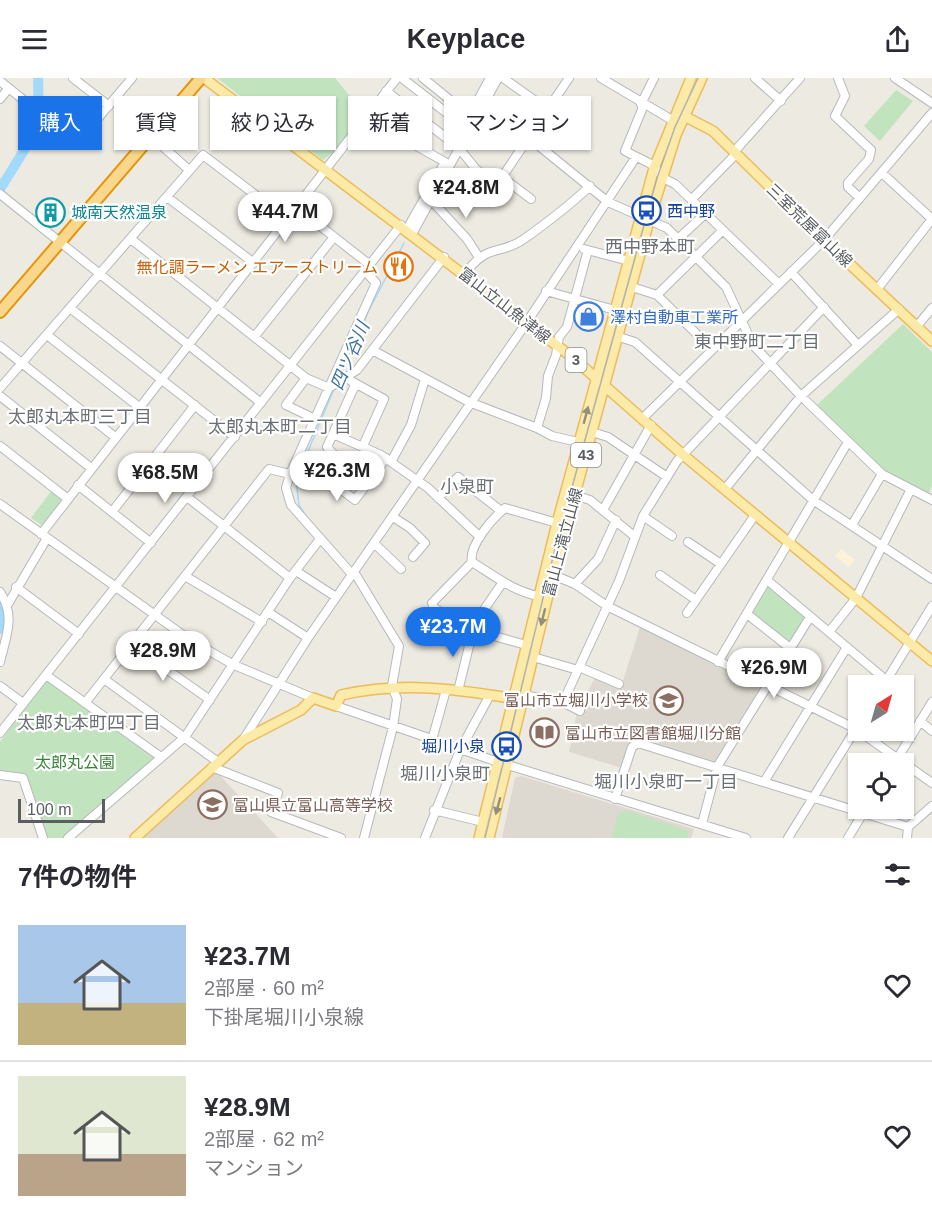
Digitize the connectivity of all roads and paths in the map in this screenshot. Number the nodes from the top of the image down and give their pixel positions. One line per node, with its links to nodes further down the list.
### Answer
1 (73, 78): 34 (street)
2 (132, 78): 34 (street)
3 (192, 78): 74 (highway)
4 (203, 78): 23 (highway); 51 (main road, 富山立山魚津線 / 3)
5 (397, 78): 22 (street)
6 (402, 78): 35 (street)
7 (423, 78): 25 (street)
8 (490, 78): 26 (street)
9 (498, 78): 27 (street)
10 (503, 78): 28 (street)
11 (569, 78): 29 (street)
12 (601, 78): 33 (street)
13 (654, 78): 33 (street)
14 (691, 78): 38 (main road, 富山上滝立山線 / 43)
15 (702, 78): 37 (main road, 富山上滝立山線 / 43)
16 (755, 78): 31 (street)
17 (800, 78): 31 (street)
18 (838, 78): 59 (street)
19 (895, 78): 32 (street)
20 (1, 80): 21 (street)
21 (9, 88): 30 (street); 34 (street)
22 (386, 91): 24 (street); 39 (street)
23 (187, 96)
24 (382, 96)
25 (445, 96)
26 (481, 96)
27 (487, 96)
28 (529, 96)
29 (556, 96)
30 (0, 99)
31 (781, 101): 48 (street)
32 (932, 103)
33 (641, 104): 38 (street); 49 (street)
34 (109, 106)
35 (444, 111)
36 (932, 113): 53 (street)
37 (684, 116): 48 (main road, 三室荒屋富山線); 54 (main road, 富山上滝立山線 / 43)
38 (672, 120): 50 (main road, 富山上滝立山線 / 43)
39 (444, 136)
40 (348, 139): 51 (street)
41 (139, 150): 74 (highway)
42 (167, 150): 52 (street)
43 (424, 150): 68 (street)
44 (455, 150): 62 (street)
45 (460, 150): 55 (street)
46 (520, 150): 55 (street)
47 (544, 150): 56 (street)
48 (735, 153): 61 (street); 73 (main road, 三室荒屋富山線)
49 (636, 157): 50 (street); 63 (street)
50 (654, 168): 54 (street); 67 (main road, 富山上滝立山線 / 43)
51 (324, 169): 64 (street); 68 (main road, 富山立山魚津線 / 3)
52 (189, 170): 58 (street); 66 (street)
53 (882, 173): 59 (street); 88 (street)
54 (662, 176): 61 (street); 67 (main road, 富山上滝立山線 / 43)
55 (502, 177): 60 (street)
56 (590, 186): 63 (street); 77 (street)
57 (1, 197): 74 (street)
58 (167, 197): 71 (street); 81 (street)
59 (860, 198): 73 (street)
60 (531, 199)
61 (692, 199): 65 (street)
62 (431, 200): 68 (street); 77 (street)
63 (608, 202): 67 (street); 75 (street)
64 (296, 207): 66 (street); 70 (street)
65 (706, 213): 69 (street); 72 (street)
66 (287, 219): 81 (street)
67 (645, 219): 72 (street); 80 (main road, 富山上滝立山線 / 43); 87 (main road, 富山上滝立山線 / 43)
68 (407, 229): 79 (main road, 富山立山魚津線 / 3); 82 (street)
69 (723, 230): 78 (street); 86 (street)
70 (334, 237): 82 (street); 104 (street)
71 (131, 239): 85 (street); 93 (street)
72 (678, 239): 78 (street)
73 (824, 240): 83 (street); 88 (main road, 三室荒屋富山線)
74 (58, 241): 85 (street); 92 (highway); 99 (highway)
75 (577, 246): 76 (street); 89 (street)
76 (588, 250): 80 (street); 91 (street)
77 (478, 256): 84 (street)
78 (695, 256): 90 (street); 100 (street)
79 (444, 257): 84 (main road, 富山立山魚津線 / 3); 112 (street)
80 (629, 261): 97 (main road, 富山上滝立山線 / 43)
81 (254, 264): 93 (street)
82 (368, 268): 115 (street); 125 (street)
83 (792, 272): 86 (street); 94 (street)
84 (465, 274): 101 (main road, 富山立山魚津線 / 3)
85 (99, 275): 95 (street); 110 (street)
86 (779, 284): 100 (street)
87 (632, 287): 90 (street); 105 (main road, 富山上滝立山線 / 43)
88 (878, 288): 96 (main road, 三室荒屋富山線)
89 (546, 291): 91 (street); 101 (street)
90 (657, 295): 111 (street)
91 (575, 298): 97 (street); 108 (street)
92 (0, 304)
93 (219, 307): 104 (street); 110 (street)
94 (824, 307): 107 (street); 114 (street)
95 (70, 308): 103 (street); 119 (street)
96 (899, 309): 102 (main road, 三室荒屋富山線); 107 (street)
97 (615, 310): 116 (main road, 富山上滝立山線 / 43)
98 (932, 310): 102 (street)
99 (0, 312)
100 (743, 319): 111 (street); 114 (street)
101 (527, 322): 108 (main road, 富山立山魚津線 / 3); 128 (street)
102 (917, 326): 106 (main road, 三室荒屋富山線)
103 (47, 335): 113 (street); 131 (street)
104 (255, 336): 115 (street)
105 (619, 337): 121 (street); 122 (main road, 富山上滝立山線 / 43)
106 (932, 340)
107 (856, 344): 127 (street)
108 (557, 345): 116 (main road, 富山立山魚津線 / 3); 136 (street)
109 (0, 346): 113 (street)
110 (188, 346): 119 (street); 129 (street)
111 (712, 349): 121 (street)
112 (374, 351): 118 (street); 120 (street)
113 (22, 363): 124 (street); 139 (street)
114 (770, 363): 127 (street); 132 (street)
115 (291, 365): 117 (street); 129 (street)
116 (596, 377): 122 (main road, 富山立山魚津線 / 3); 141 (main road, 富山上滝立山線 / 43, one-way to 116)
117 (306, 378): 125 (street); 134 (street)
118 (348, 378): 123 (street); 125 (street)
119 (162, 379): 130 (street); 131 (street)
120 (425, 379): 128 (street); 148 (street)
121 (680, 381): 132 (street); 133 (street)
122 (605, 384): 133 (main road, 富山立山魚津線 / 3); 137 (main road, 富山上滝立山線 / 43)
123 (355, 385): 138 (street); 144 (street)
124 (0, 388)
125 (329, 388): 134 (street)
126 (0, 396): 149 (street)
127 (801, 396): 142 (street); 145 (street)
128 (472, 401): 136 (street); 153 (street)
129 (261, 403): 140 (street)
130 (195, 405): 140 (street); 166 (street)
131 (139, 408): 139 (street)
132 (720, 416): 145 (street); 147 (street)
133 (643, 418): 135 (main road, 富山立山魚津線 / 3)
134 (315, 419): 150 (street)
135 (651, 425): 146 (street); 147 (main road, 富山立山魚津線 / 3)
136 (537, 428): 141 (street)
137 (592, 432): 146 (street); 157 (main road, 富山上滝立山線 / 43)
138 (333, 434): 144 (street); 148 (street)
139 (115, 437): 149 (street)
140 (235, 437): 158 (street)
141 (578, 442): 171 (main road, 富山上滝立山線 / 43)
142 (848, 442): 151 (street); 161 (street)
143 (0, 446): 160 (street)
144 (363, 446): 148 (street)
145 (756, 452): 155 (street); 161 (street)
146 (634, 454): 152 (street); 164 (street)
147 (682, 454): 152 (street); 155 (main road, 富山立山魚津線 / 3)
148 (389, 460): 153 (street)
149 (91, 468): 154 (street)
150 (290, 474): 173 (street); 178 (street)
151 (882, 474): 156 (street); 172 (street)
152 (667, 477): 168 (street)
153 (418, 481): 159 (street); 169 (street)
154 (78, 486): 160 (street); 166 (street)
155 (725, 489): 167 (main road, 富山立山魚津線 / 3)
156 (911, 489): 162 (street); 183 (street)
157 (574, 495): 164 (street); 190 (main road, 富山上滝立山線 / 43)
158 (187, 497): 173 (street); 180 (street)
159 (438, 498): 165 (street); 177 (street)
160 (68, 500): 174 (street)
161 (813, 500): 172 (street); 182 (street)
162 (932, 500)
163 (0, 504): 174 (street)
164 (603, 510): 170 (street)
165 (501, 511): 171 (street); 177 (street)
166 (112, 512): 180 (street)
167 (755, 515): 182 (main road, 富山立山魚津線 / 3); 186 (street)
168 (643, 516): 175 (street); 176 (street)
169 (393, 517): 181 (street); 184 (street)
170 (616, 520): 175 (street); 197 (street)
171 (557, 523): 201 (main road, 富山上滝立山線 / 43)
172 (852, 525): 183 (street)
173 (225, 526): 192 (street); 193 (street)
174 (44, 536): 198 (street); 199 (street)
175 (634, 536): 206 (street)
176 (672, 536)
177 (480, 537): 185 (street)
178 (320, 539): 188 (street); 189 (street)
179 (688, 542): 186 (street)
180 (151, 543): 199 (street)
181 (374, 543): 187 (street); 189 (street)
182 (789, 543): 195 (street); 203 (main road, 富山立山魚津線 / 3)
183 (883, 544): 194 (street); 203 (street)
184 (413, 557)
185 (472, 562): 196 (street); 214 (street)
186 (721, 564): 204 (street)
187 (401, 569)
188 (296, 571): 193 (street); 202 (street)
189 (353, 573): 202 (street); 237 (street)
190 (553, 575): 197 (street); 223 (main road, 富山上滝立山線 / 43, one-way to 223)
191 (660, 575): 204 (street)
192 (185, 576): 211 (street); 213 (street)
193 (290, 578): 208 (street)
194 (932, 579)
195 (766, 580): 210 (street); 212 (street)
196 (503, 582): 201 (street); 214 (street)
197 (575, 584): 206 (street)
198 (16, 587): 205 (street); 216 (street)
199 (116, 588): 211 (street); 216 (street)
200 (0, 592): 205 (street)
201 (538, 596): 220 (main road, 富山上滝立山線 / 43)
202 (336, 597): 217 (street)
203 (856, 598): 215 (street); 218 (main road, 富山立山魚津線 / 3)
204 (696, 600): 209 (street)
205 (8, 604): 225 (street)
206 (607, 606): 226 (street); 228 (street)
207 (932, 606): 218 (street)
208 (268, 612): 213 (street); 217 (street)
209 (687, 613)
210 (747, 614): 222 (street); 226 (street)
211 (154, 616): 219 (street); 227 (street)
212 (810, 617): 215 (street); 222 (street)
213 (262, 622): 227 (street)
214 (474, 630): 220 (street); 239 (street)
215 (829, 632): 221 (street)
216 (79, 634): 229 (street)
217 (308, 638): 233 (street)
218 (910, 642): 224 (main road, 富山立山魚津線 / 3); 231 (street)
219 (131, 644): 232 (street); 244 (street)
220 (526, 645): 242 (main road, 富山上滝立山線 / 43)
221 (847, 647): 230 (street); 250 (street)
222 (790, 648): 235 (street)
223 (533, 657): 228 (street); 240 (main road, 富山上滝立山線 / 43)
224 (932, 661)
225 (0, 662)
226 (718, 662): 235 (street)
227 (234, 664): 233 (street); 244 (street)
228 (578, 668): 234 (street); 245 (street)
229 (46, 675): 247 (street); 248 (street)
230 (877, 675)
231 (890, 675)
232 (104, 679): 248 (street); 257 (street)
233 (279, 684): 243 (street); 258 (street)
234 (619, 684)
235 (767, 685): 250 (street); 269 (street)
236 (0, 686): 247 (street)
237 (392, 686): 238 (main road); 249 (main road); 254 (street)
238 (446, 690): 239 (main road); 259 (street)
239 (458, 691): 241 (main road)
240 (524, 694): 242 (main road); 245 (street); 268 (main road, 富山上滝立山線 / 43)
241 (490, 695): 242 (main road); 262 (street)
242 (514, 697): 266 (main road, 富山上滝立山線 / 43)
243 (313, 698): 249 (main road); 258 (main road)
244 (210, 700): 257 (street)
245 (562, 702): 251 (street)
246 (932, 702): 252 (street)
247 (23, 703): 256 (street)
248 (85, 703): 265 (street)
249 (336, 706): 254 (street)
250 (810, 707): 253 (street); 272 (street)
251 (580, 711)
252 (920, 721): 255 (street); 264 (street)
253 (848, 724)
254 (393, 727): 259 (street); 289 (street)
255 (932, 731)
256 (0, 733)
257 (185, 737): 265 (street); 267 (street)
258 (243, 740): 267 (main road)
259 (432, 740): 262 (street)
260 (849, 741): 274 (street)
261 (872, 741): 263 (street)
262 (460, 750): 266 (street); 278 (street)
263 (887, 753)
264 (901, 753)
265 (161, 757): 286 (street)
266 (498, 762): 268 (street); 281 (main road, 富山上滝立山線 / 43)
267 (215, 764): 287 (main road); 288 (street)
268 (509, 765): 275 (street); 292 (main road, 富山上滝立山線 / 43, one-way to 292)
269 (717, 767): 272 (street); 275 (street); 282 (street)
270 (914, 772): 273 (street)
271 (0, 775): 285 (street)
272 (764, 782): 274 (street)
273 (932, 783)
274 (812, 798): 277 (street); 295 (street)
275 (615, 799): 282 (street)
276 (932, 806): 283 (street)
277 (848, 807)
278 (434, 810): 281 (street); 290 (street)
279 (860, 819): 296 (street)
280 (887, 819): 283 (street)
281 (483, 822): 291 (main road, 富山上滝立山線 / 43)
282 (702, 824): 284 (street)
283 (909, 827): 297 (street)
284 (715, 829): 293 (street); 294 (street)
285 (43, 838)
286 (68, 838)
287 (135, 838)
288 (341, 838)
289 (364, 838)
290 (425, 838)
291 (478, 838)
292 (489, 838)
293 (712, 838)
294 (746, 838)
295 (788, 838)
296 (848, 838)
297 (907, 838)

